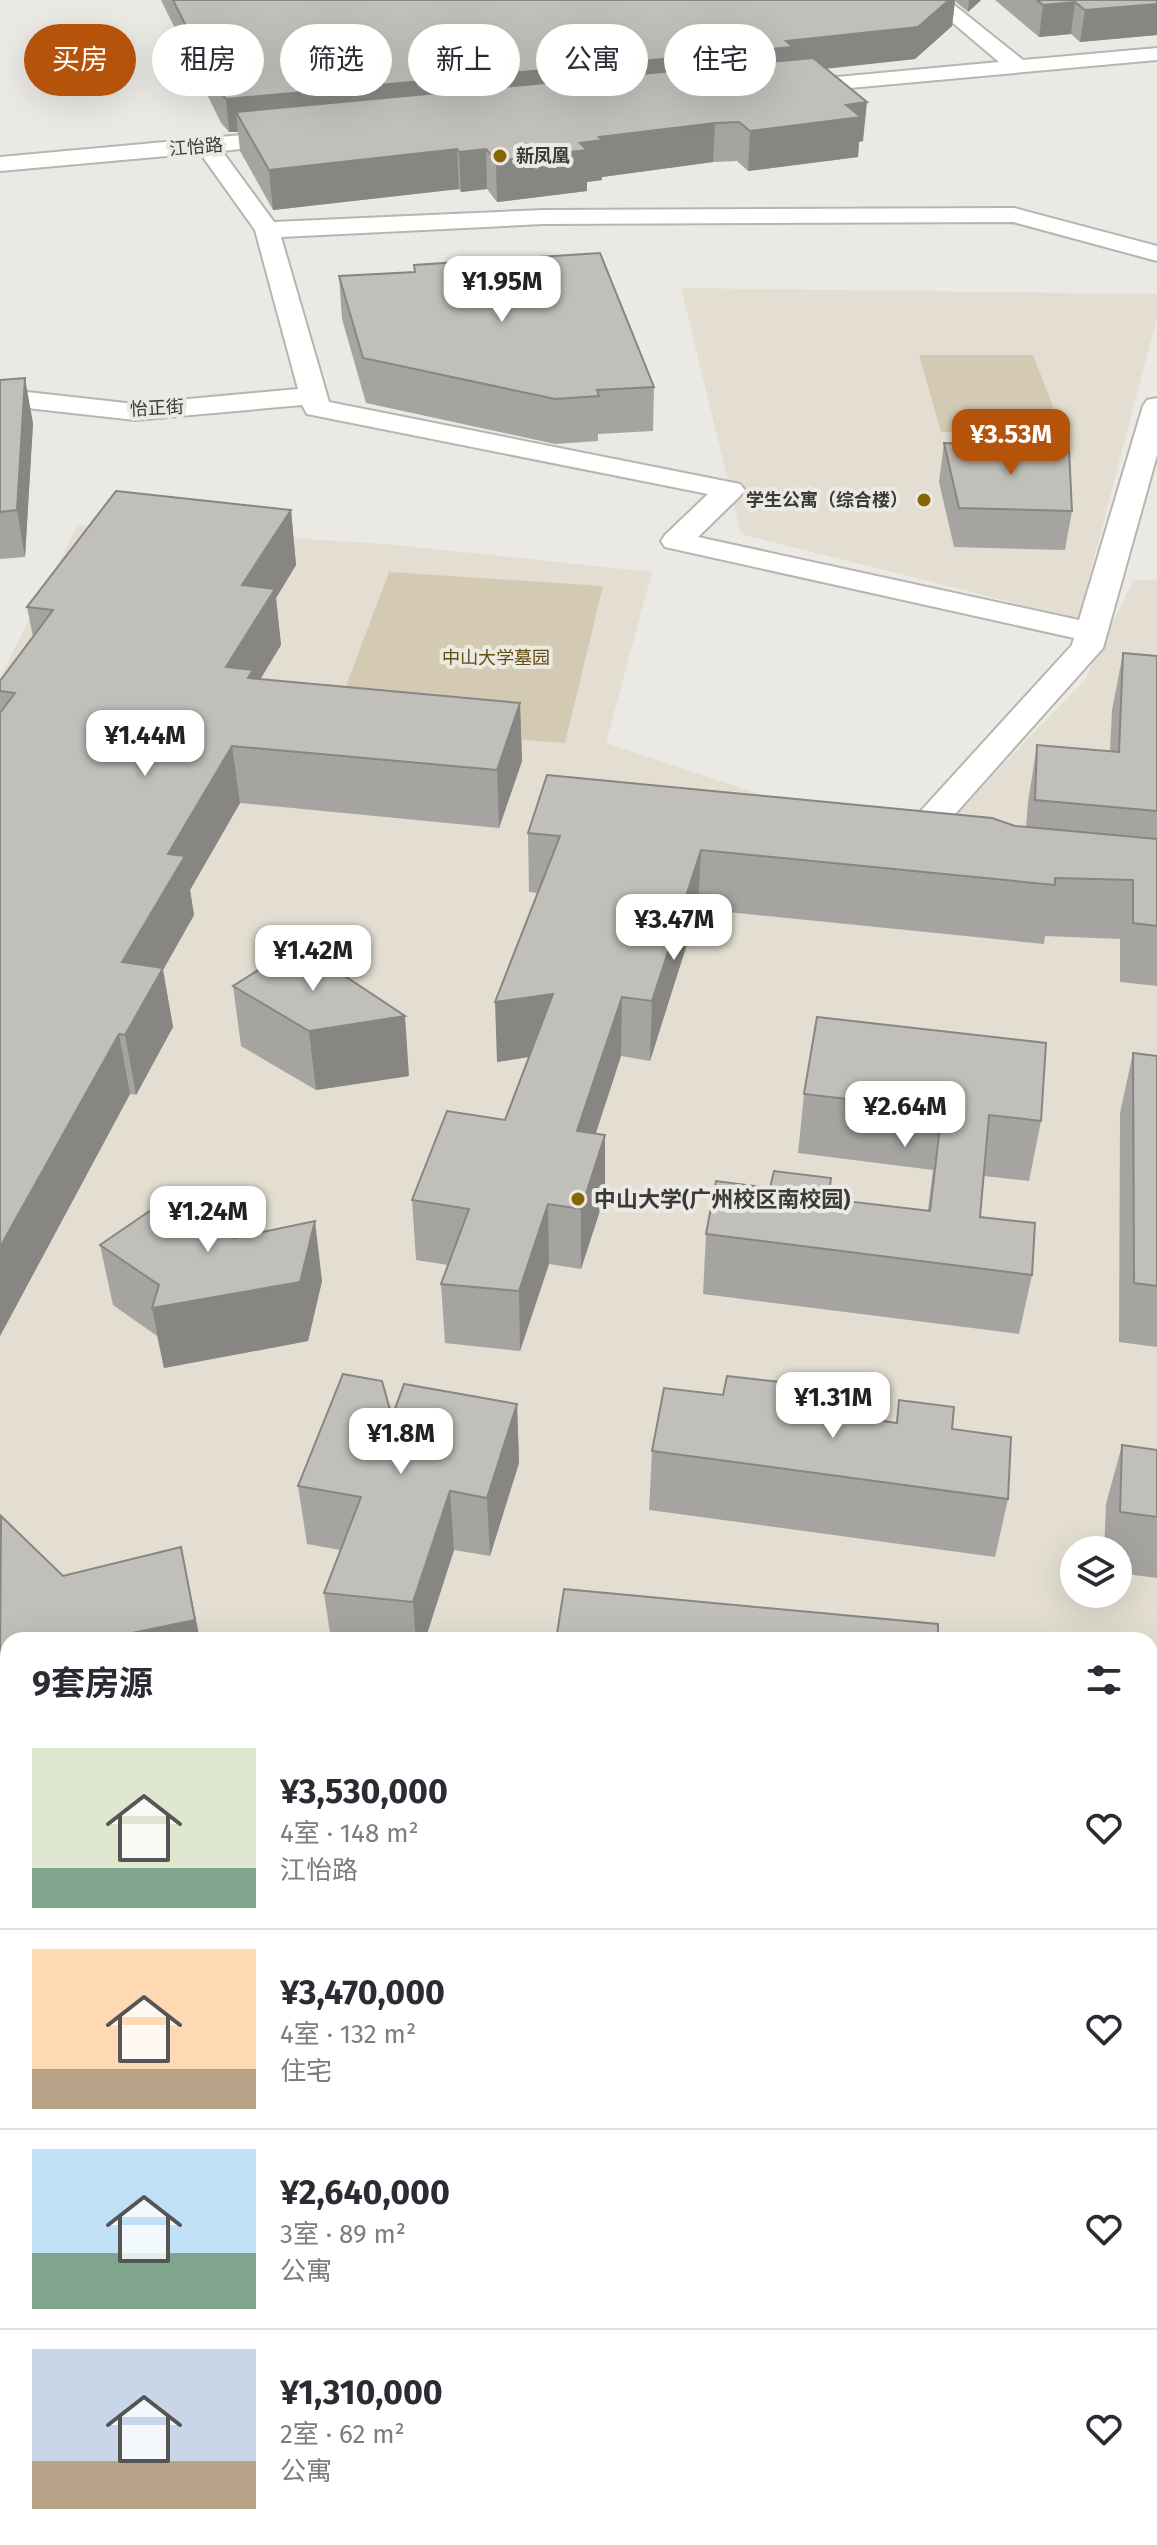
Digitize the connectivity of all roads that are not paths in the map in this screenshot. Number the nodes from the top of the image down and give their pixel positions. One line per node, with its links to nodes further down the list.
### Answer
1 (936, 0): 3 (street)
2 (1157, 54): 3 (street)
3 (1016, 65): 4 (street)
4 (776, 89)
5 (317, 135): 6 (street, 江怡路)
6 (207, 146): 7 (street, 江怡路); 8 (street)
7 (0, 164)
8 (267, 230): 9 (street); 10 (street)
9 (1157, 254)
10 (313, 396): 11 (street, 怡正街); 13 (street)
11 (0, 397)
12 (1157, 406): 13 (street)
13 (1092, 632): 14 (street)
14 (967, 855)

